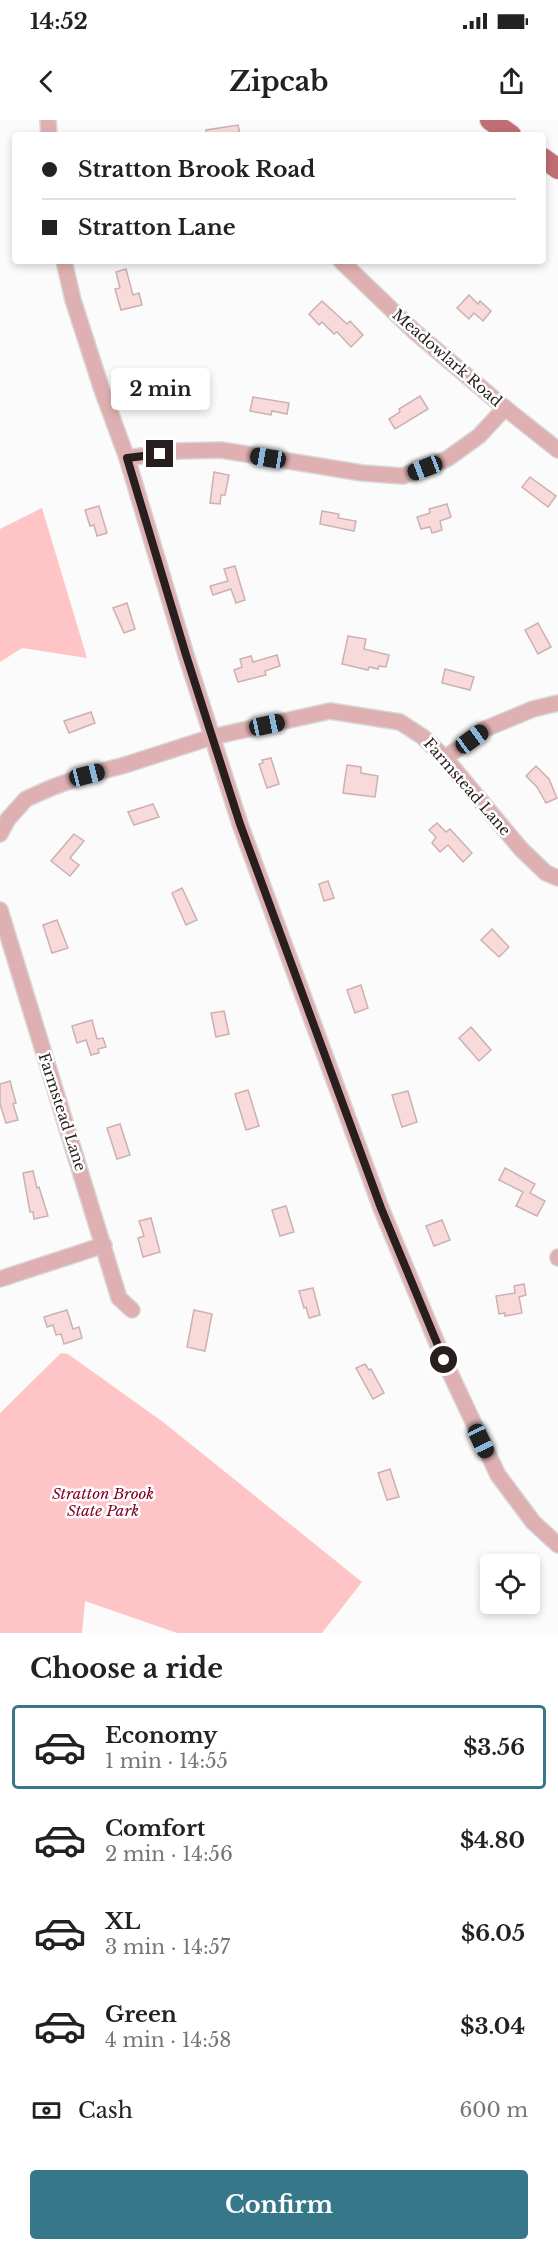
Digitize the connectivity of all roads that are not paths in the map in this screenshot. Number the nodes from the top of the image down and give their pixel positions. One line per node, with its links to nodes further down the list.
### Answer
1 (489, 120): 2 (main road)
2 (507, 132)
3 (65, 264): 7 (street)
4 (344, 264): 5 (street, Meadowlark Road)
5 (505, 408): 6 (street, Meadowlark Road); 7 (street)
6 (558, 450)
7 (127, 458): 9 (street)
8 (558, 703): 10 (street)
9 (212, 737): 10 (street, Farmstead Lane); 11 (street, Farmstead Lane); 17 (street)
10 (445, 758): 12 (street, Farmstead Lane)
11 (0, 834)
12 (558, 878)
13 (0, 910): 14 (street, Farmstead Lane)
14 (104, 1245): 15 (street); 16 (street, Farmstead Lane)
15 (0, 1279)
16 (132, 1310)
17 (558, 1545)

